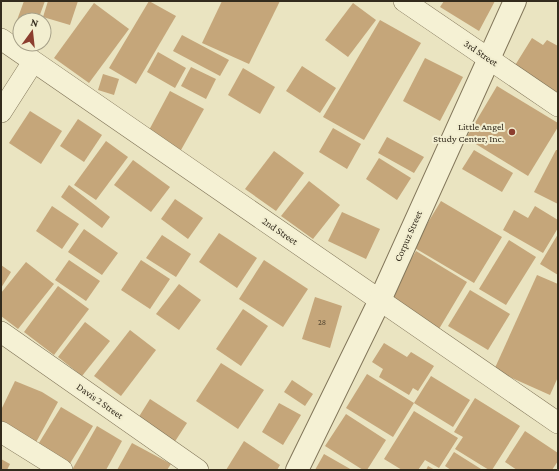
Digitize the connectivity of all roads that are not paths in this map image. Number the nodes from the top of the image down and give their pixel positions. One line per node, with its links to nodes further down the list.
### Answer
1 (404, 1): 4 (street, 3rd Street)
2 (515, 1): 4 (street, Corpuz Street)
3 (1, 39): 5 (street, 2nd Street)
4 (488, 58): 6 (street, 3rd Street); 8 (street, Corpuz Street)
5 (33, 62): 7 (street); 8 (street, 2nd Street)
6 (558, 106)
7 (1, 112)
8 (380, 300): 10 (street, 2nd Street); 14 (street, Corpuz Street)
9 (1, 332): 13 (street, Davis 2 Street)
10 (558, 423)
11 (1, 432): 12 (street)
12 (62, 470)
13 (198, 470)
14 (297, 470)

